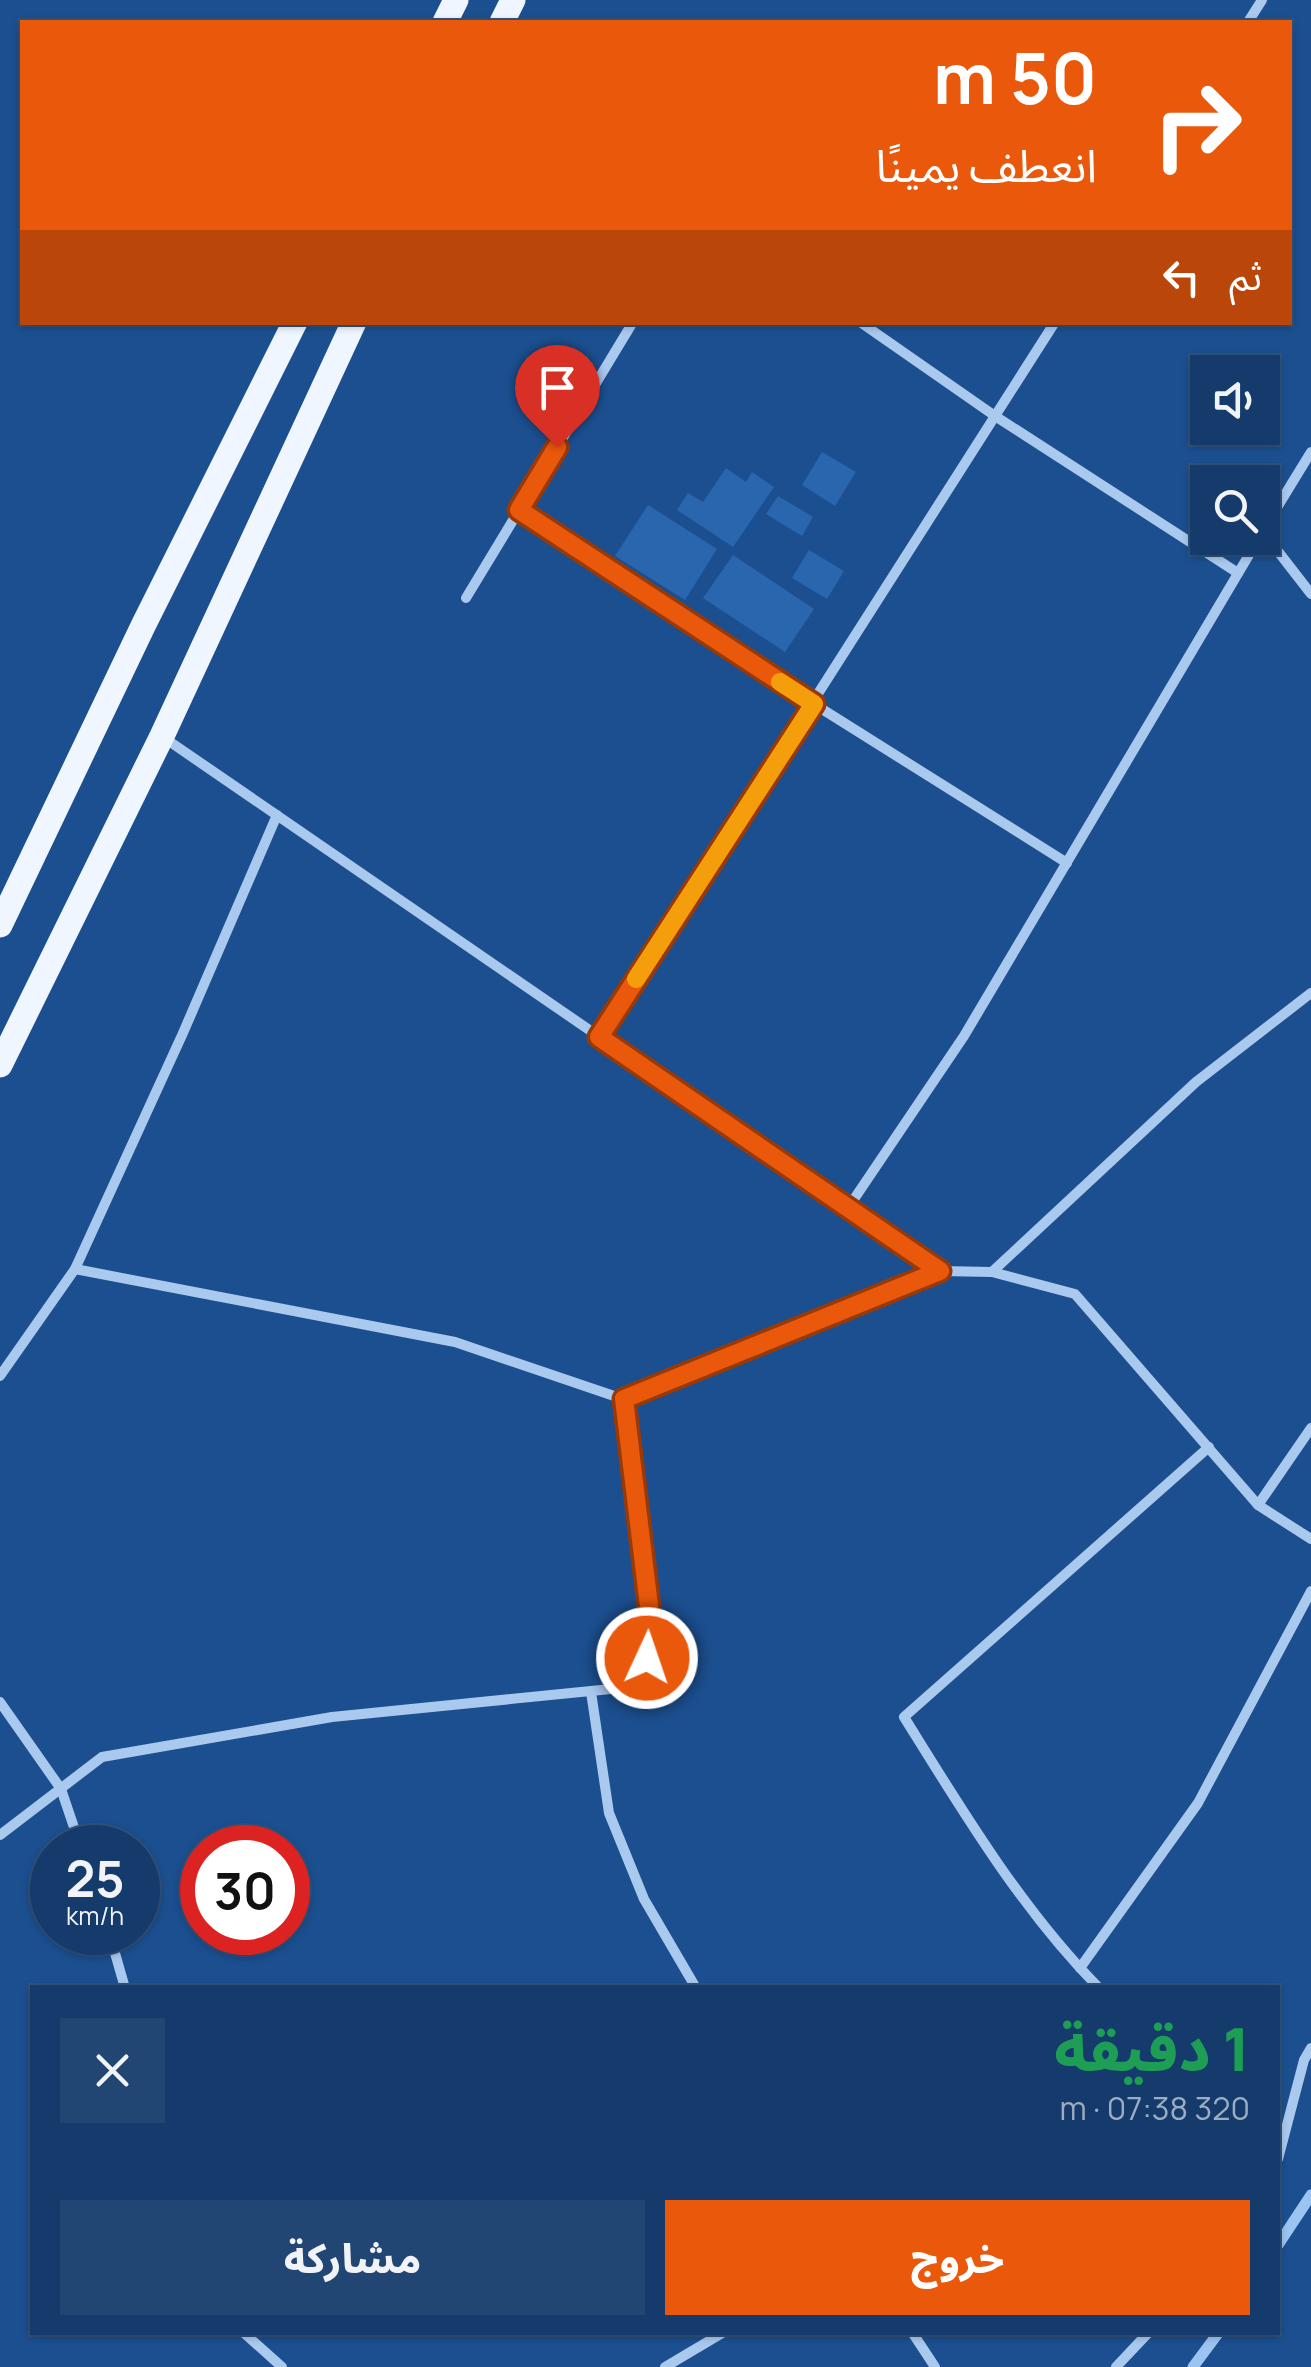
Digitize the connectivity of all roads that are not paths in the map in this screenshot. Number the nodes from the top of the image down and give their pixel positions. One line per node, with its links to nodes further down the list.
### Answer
1 (294, 325): 19 (main road)
2 (353, 325): 16 (main road)
3 (630, 325): 9 (street)
4 (864, 325): 6 (street)
5 (1053, 325): 6 (street)
6 (995, 416): 12 (street); 15 (street)
7 (1311, 452): 8 (street)
8 (1280, 503)
9 (519, 510): 14 (street); 15 (street)
10 (1249, 555): 12 (street)
11 (1278, 555): 13 (street)
12 (1238, 573): 18 (street)
13 (1311, 594)
14 (466, 598)
15 (814, 704): 18 (street); 21 (street)
16 (162, 736): 17 (street); 22 (main road)
17 (277, 815): 21 (street); 24 (street)
18 (1067, 862): 23 (street)
19 (0, 925)
20 (1311, 993): 26 (street)
21 (599, 1037): 23 (street)
22 (0, 1065)
23 (848, 1208): 25 (street)
24 (75, 1270): 27 (street); 28 (street)
25 (940, 1271): 26 (street); 28 (street)
26 (992, 1272): 30 (street)
27 (0, 1376)
28 (624, 1399): 34 (street)
29 (1311, 1428): 31 (street)
30 (1209, 1447): 31 (street); 40 (street)
31 (1258, 1506): 32 (street)
32 (1311, 1539)
33 (1311, 1590): 40 (street)
34 (591, 1692): 36 (street); 42 (street)
35 (0, 1702): 36 (street)
36 (61, 1789): 37 (street); 38 (street)
37 (73, 1825)
38 (0, 1836)
39 (116, 1955): 41 (street)
40 (1080, 1968): 43 (street)
41 (124, 1985)
42 (694, 1985)
43 (1097, 1985)
44 (1311, 2048): 45 (street)
45 (1280, 2151)
46 (246, 2335): 50 (street)
47 (719, 2335): 51 (street)
48 (914, 2335): 52 (street)
49 (1145, 2335): 53 (street)
50 (282, 2367)
51 (664, 2367)
52 (935, 2367)
53 (1116, 2367)

